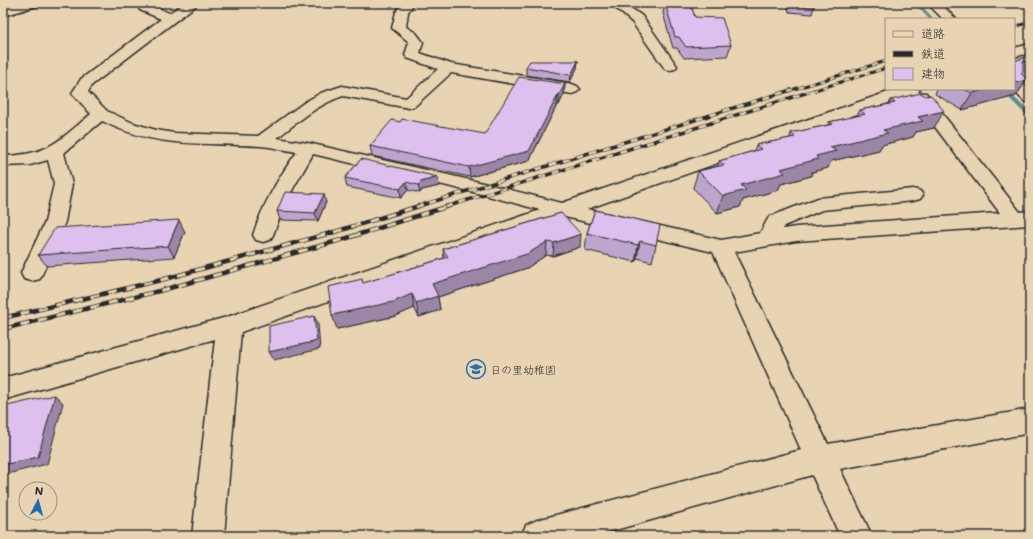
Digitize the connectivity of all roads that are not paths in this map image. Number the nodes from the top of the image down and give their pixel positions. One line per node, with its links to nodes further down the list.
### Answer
1 (32, 3): 7 (street)
2 (142, 3): 8 (street)
3 (193, 3): 8 (street)
4 (408, 3): 13 (street)
5 (616, 3): 12 (street)
6 (933, 3): 9 (street)
7 (3, 12)
8 (170, 18): 19 (street)
9 (949, 18)
10 (1030, 48): 11 (street)
11 (1015, 53)
12 (670, 66)
13 (448, 68): 15 (street); 20 (street)
14 (1015, 84): 18 (street)
15 (572, 89)
16 (911, 90): 25 (street)
17 (915, 90): 26 (street)
18 (1030, 98)
19 (101, 114): 20 (street); 22 (street)
20 (262, 141): 21 (street)
21 (308, 148): 25 (street); 27 (street)
22 (55, 151): 23 (street); 30 (street)
23 (3, 161)
24 (913, 195): 28 (street)
25 (563, 210): 29 (street); 31 (street)
26 (1022, 218): 28 (street)
27 (263, 235)
28 (768, 239): 29 (street)
29 (721, 247): 34 (street)
30 (32, 273)
31 (229, 326): 32 (street); 35 (street)
32 (3, 388)
33 (1030, 421): 34 (street)
34 (820, 459): 36 (street); 37 (street)
35 (208, 536)
36 (537, 536)
37 (856, 536)

